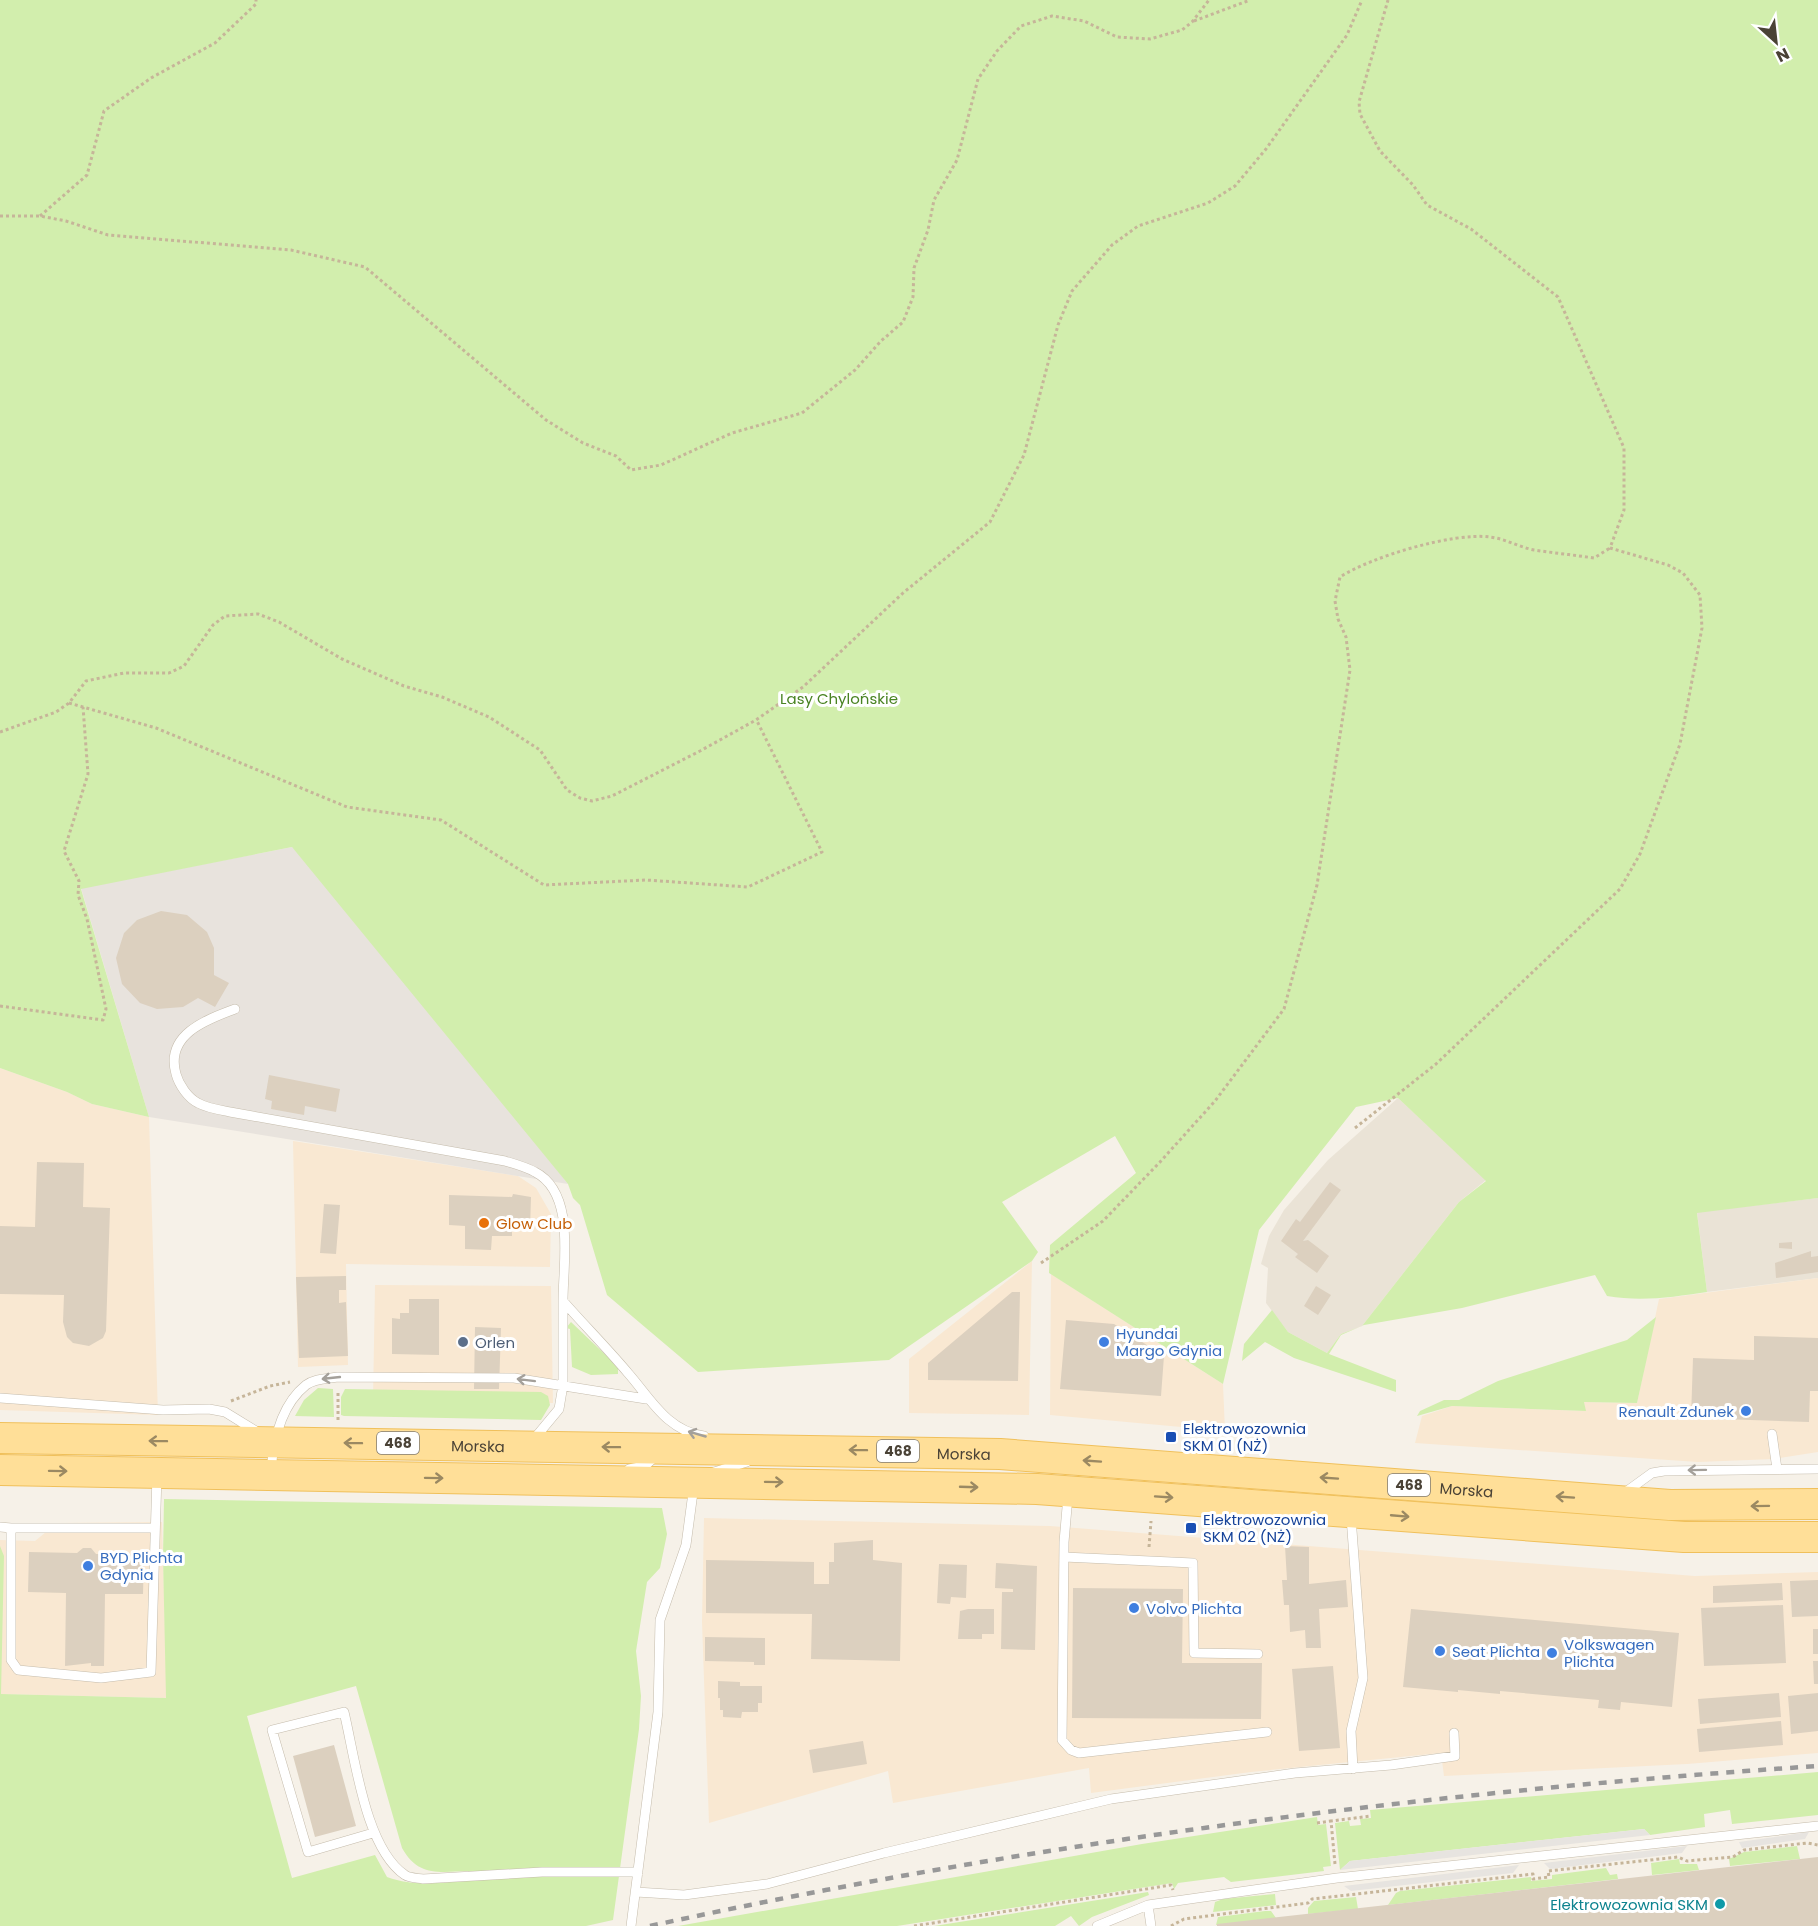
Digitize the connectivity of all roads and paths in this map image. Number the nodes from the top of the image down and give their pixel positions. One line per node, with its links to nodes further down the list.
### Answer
1 (256, 0): 8 (path)
2 (1209, 0): 6 (path)
3 (1250, 0): 6 (path)
4 (1362, 0): 12 (path)
5 (1388, 0): 9 (path)
6 (1192, 22): 8 (path)
7 (0, 216): 8 (path)
8 (40, 216)
9 (1610, 548): 16 (path); 17 (path)
10 (69, 703): 11 (path); 12 (path); 13 (path)
11 (83, 707): 12 (path); 14 (path)
12 (756, 720)
13 (0, 732)
14 (0, 1006)
15 (235, 1009): 18 (lane)
16 (1355, 1128)
17 (1041, 1263)
18 (563, 1300): 21 (lane); 23 (lane)
19 (338, 1377): 20 (lane, one-way to 20); 21 (lane, one-way to 19); 25 (path)
20 (306, 1385): 24 (path); 31 (lane)
21 (563, 1385): 23 (lane); 32 (lane)
22 (0, 1398): 24 (lane)
23 (646, 1399): 26 (lane)
24 (209, 1409): 31 (lane)
25 (338, 1421)
26 (667, 1433): 29 (lane, one-way to 26); 32 (main road, Morska / 468, one-way to 32); 33 (main road, Morska / 468); 39 (lane)
27 (1772, 1434): 34 (lane)
28 (0, 1438): 31 (main road, Morska / 468, one-way to 28)
29 (716, 1438)
30 (727, 1439): 33 (lane)
31 (273, 1443): 32 (main road, Morska / 468, one-way to 31); 38 (lane)
32 (528, 1445)
33 (796, 1449): 40 (lane); 41 (main road, Morska / 468, one-way to 33)
34 (1777, 1469): 35 (lane); 43 (lane, one-way to 43)
35 (1818, 1469)
36 (0, 1470): 37 (main road, Morska / 468, one-way to 37)
37 (157, 1473): 38 (main road, Morska / 468); 51 (lane)
38 (271, 1474): 39 (main road, Morska / 468, one-way to 39)
39 (561, 1479): 40 (main road, Morska / 468)
40 (694, 1481): 42 (main road, Morska / 468, one-way to 42); 66 (lane)
41 (1266, 1489): 42 (main road, Morska / 468, one-way to 41); 43 (main road, Morska / 468, one-way to 41); 45 (main road, Morska / 468)
42 (1069, 1491): 53 (lane)
43 (1614, 1500): 44 (main road, Morska / 468, one-way to 43)
44 (1818, 1504)
45 (1350, 1512): 52 (main road, Morska / 468, one-way to 52); 58 (lane)
46 (1140, 1520): 47 (path)
47 (1151, 1520): 48 (path); 54 (path)
48 (1163, 1521)
49 (0, 1527): 50 (lane)
50 (11, 1528): 51 (lane); 51 (lane)
51 (154, 1528)
52 (1818, 1537)
53 (1064, 1557): 54 (lane); 56 (lane)
54 (1148, 1561): 55 (lane)
55 (1258, 1654)
56 (1267, 1732)
57 (1454, 1733): 58 (lane)
58 (1353, 1769): 67 (lane)
59 (1371, 1816): 60 (path)
60 (1331, 1821): 61 (path); 65 (path)
61 (1317, 1823)
62 (1818, 1826): 68 (lane)
63 (373, 1833): 63 (lane); 66 (lane)
64 (1818, 1845): 74 (path)
65 (1334, 1855)
66 (638, 1872): 67 (lane)
67 (636, 1893): 70 (lane)
68 (1176, 1902): 69 (lane); 71 (path)
69 (1148, 1905): 72 (lane); 73 (lane)
70 (631, 1926)
71 (914, 1926)
72 (1097, 1926)
73 (1151, 1926)
74 (1171, 1926)

